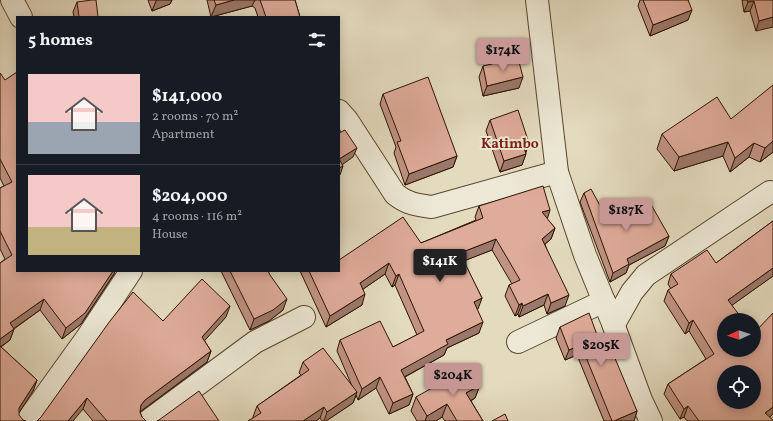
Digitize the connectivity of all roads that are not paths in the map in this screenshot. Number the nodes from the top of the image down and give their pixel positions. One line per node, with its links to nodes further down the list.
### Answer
1 (12, 0): 3 (street)
2 (537, 0): 5 (street)
3 (20, 16)
4 (340, 112): 5 (street)
5 (556, 172): 8 (street)
6 (770, 192): 10 (street)
7 (130, 272): 12 (street)
8 (604, 300): 10 (street); 11 (street)
9 (304, 317): 13 (street)
10 (614, 324): 14 (street)
11 (518, 342)
12 (27, 421)
13 (148, 421)
14 (651, 421)

